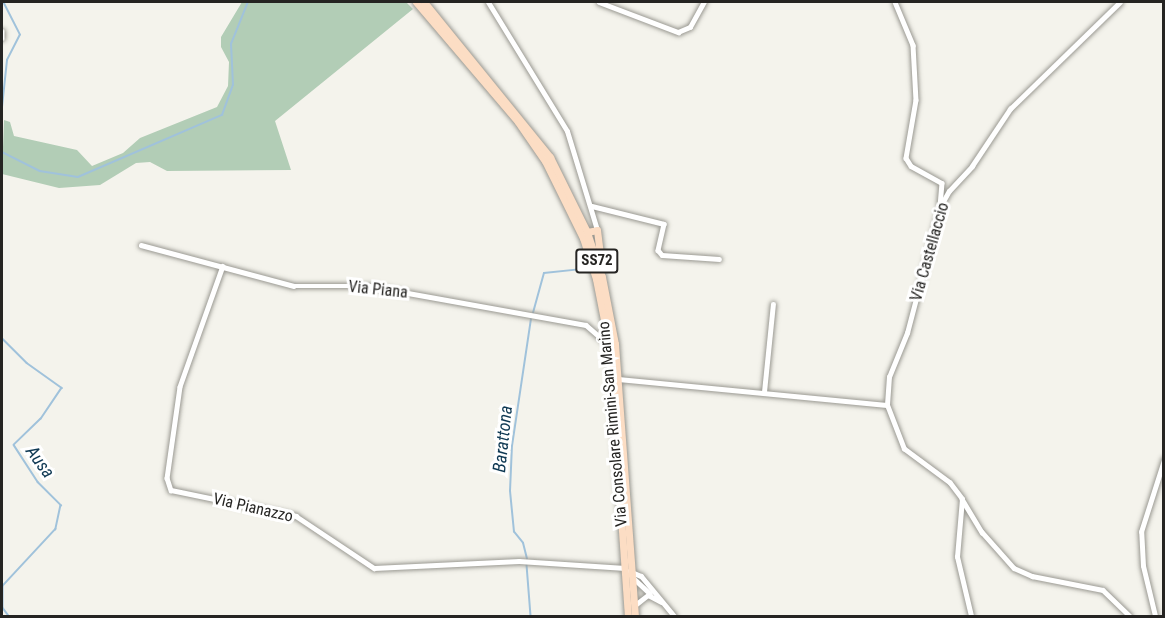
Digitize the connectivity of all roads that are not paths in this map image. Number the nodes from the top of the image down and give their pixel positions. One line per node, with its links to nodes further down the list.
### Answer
1 (416, 2): 17 (main road, Via Consolare Rimini-San Marino / SS72)
2 (424, 2): 12 (main road, SS72)
3 (488, 2): 10 (street)
4 (599, 2): 5 (street)
5 (704, 2)
6 (896, 2): 11 (street)
7 (1120, 2): 11 (street, Via Castellaccio)
8 (2, 31): 9 (street)
9 (2, 38)
10 (592, 206): 12 (street); 14 (street)
11 (940, 207): 20 (street, Via Castellaccio)
12 (592, 231): 18 (main road, Via Consolare Rimini-San Marino / SS72)
13 (141, 245): 15 (street, Via Piana)
14 (719, 259)
15 (223, 266): 17 (street, Via Piana); 23 (street, Via Pianazzo)
16 (772, 304): 19 (street)
17 (609, 345): 23 (main road, Via Consolare Rimini-San Marino / SS72)
18 (618, 379): 19 (street, Via Consolare Rimini-San Marino); 23 (main road, Via Consolare Rimini-San Marino / SS72)
19 (764, 392): 20 (street, Via Consolare Rimini-San Marino)
20 (887, 405): 22 (street, Via Castellaccio)
21 (1164, 460): 31 (street)
22 (962, 499): 29 (street); 30 (street, Via Castellaccio)
23 (628, 571): 24 (street); 25 (street); 26 (main road, Via Consolare Rimini-San Marino / SS72); 27 (main road, Via Consolare Rimini-San Marino / SS72)
24 (652, 596): 25 (street); 26 (street)
25 (663, 603): 28 (street)
26 (634, 613)
27 (628, 616)
28 (674, 616)
29 (971, 616)
30 (1130, 616)
31 (1155, 616)

